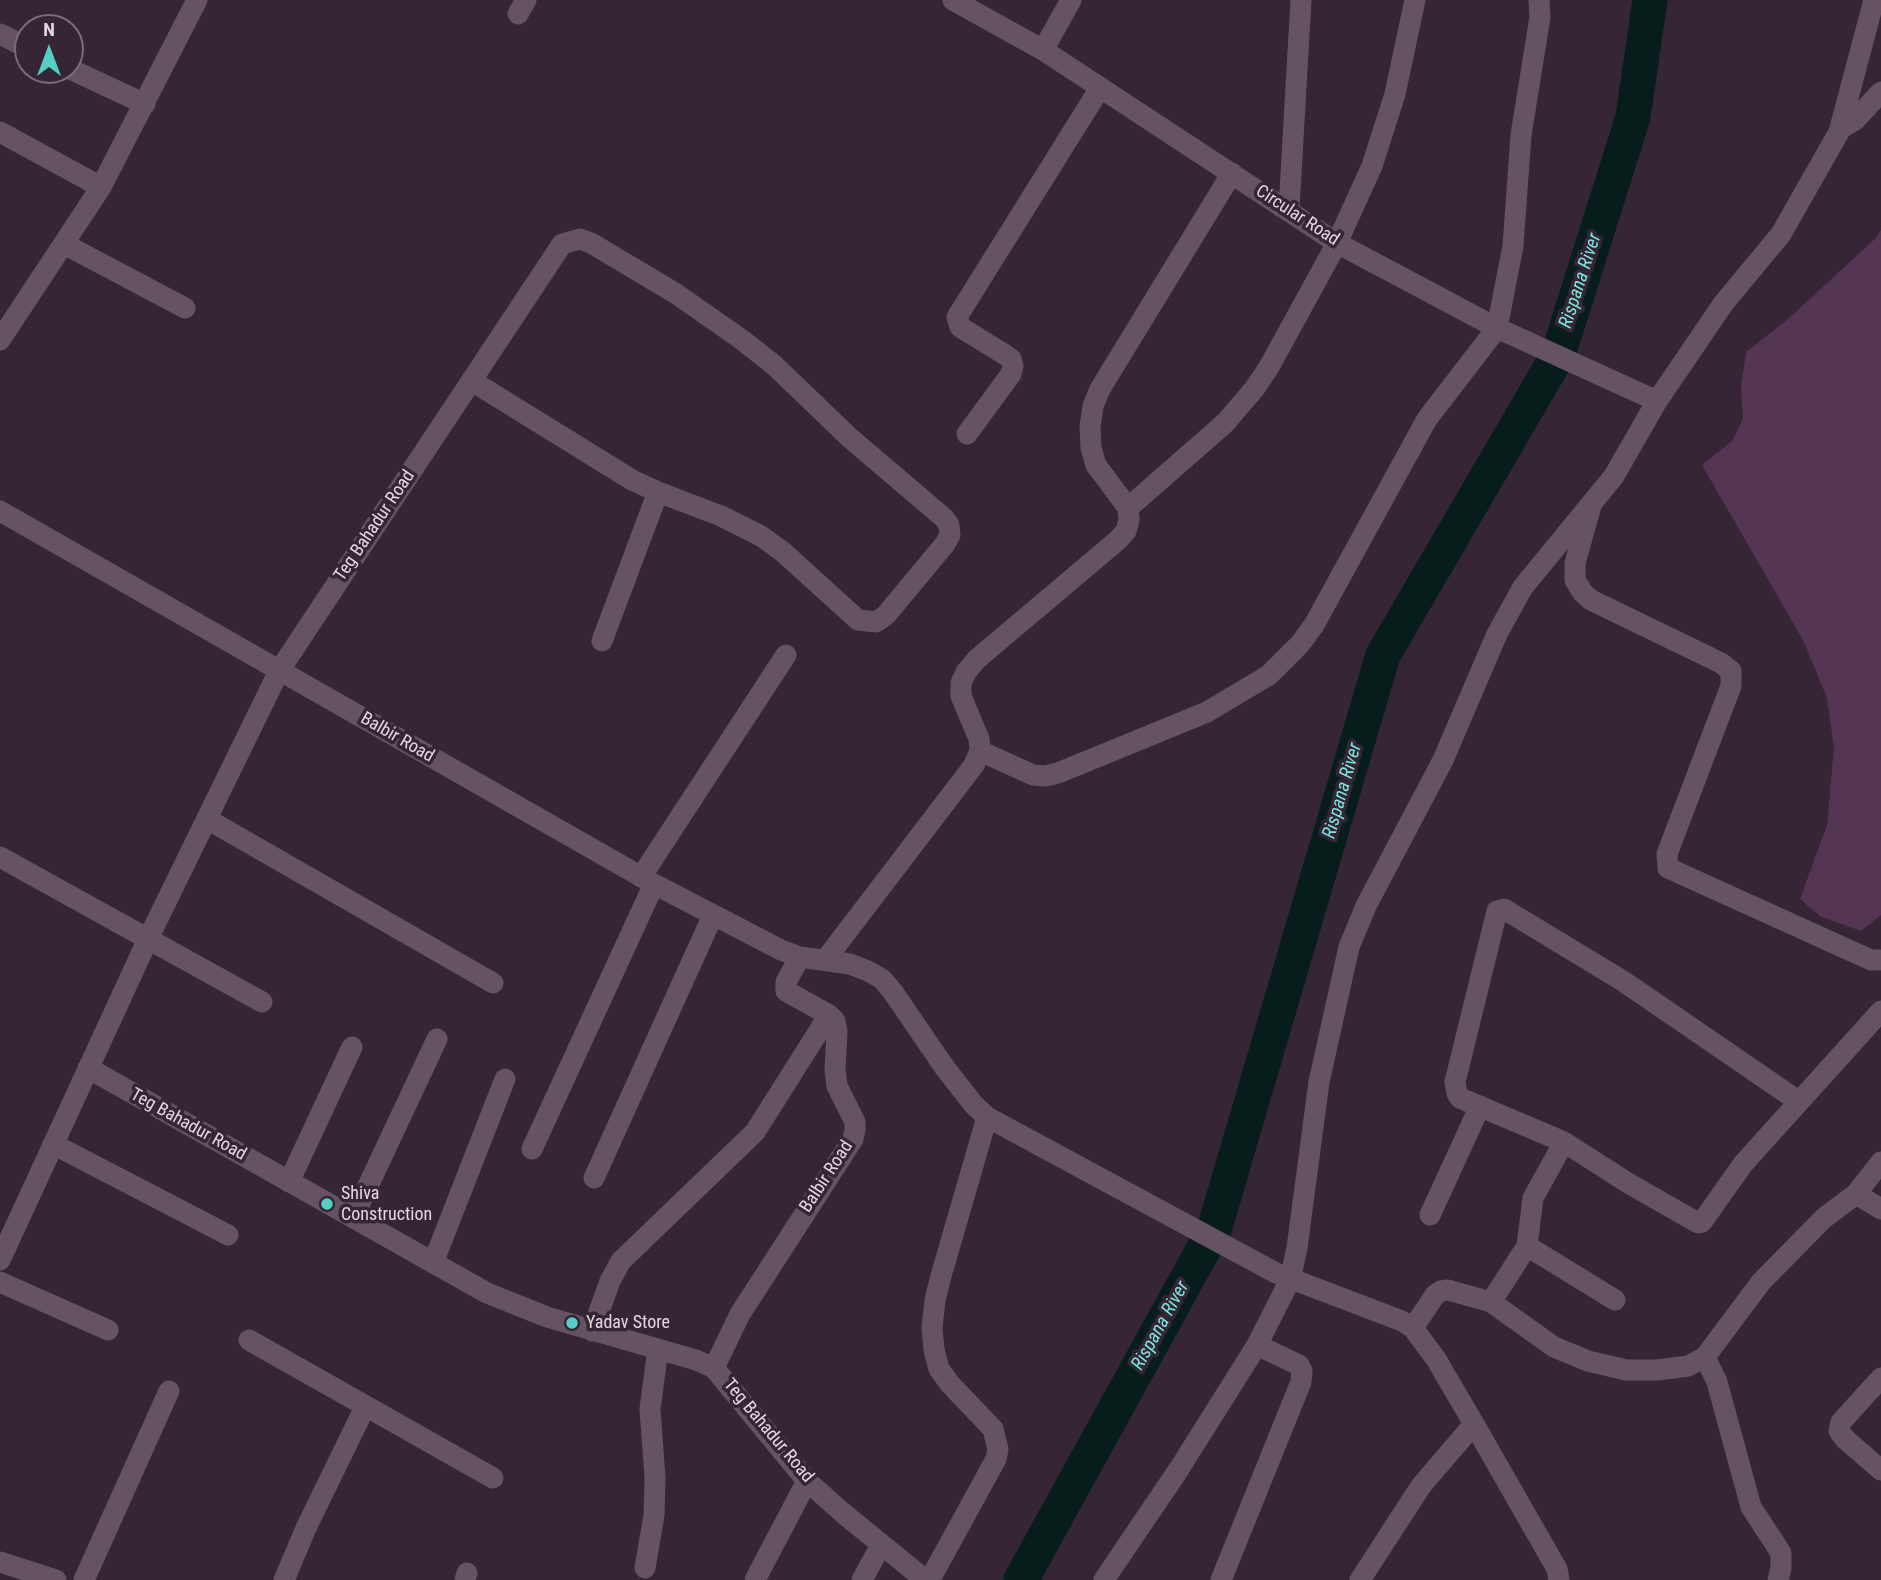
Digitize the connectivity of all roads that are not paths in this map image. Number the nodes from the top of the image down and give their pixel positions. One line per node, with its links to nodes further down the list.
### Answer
1 (197, 0): 12 (street)
2 (953, 0): 8 (street, Circular Road)
3 (1071, 0): 8 (street)
4 (1301, 0): 17 (street)
5 (1415, 0): 18 (street)
6 (1539, 0): 21 (street)
7 (1874, 0): 13 (street)
8 (1043, 50): 10 (street, Circular Road)
9 (84, 76): 12 (street)
10 (1100, 88): 15 (street, Circular Road); 25 (street)
11 (1881, 92): 13 (street)
12 (145, 104): 16 (street)
13 (1840, 129): 24 (street)
14 (0, 132): 16 (street)
15 (1232, 173): 17 (street, Circular Road); 28 (street)
16 (101, 187): 19 (street)
17 (1289, 209): 18 (street, Circular Road)
18 (1336, 243): 21 (street, Circular Road); 28 (street)
19 (64, 244): 20 (street); 22 (street)
20 (185, 308)
21 (1497, 328): 24 (street, Circular Road); 33 (street)
22 (0, 341)
23 (472, 381): 26 (street); 26 (street, Teg Bahadur Road); 32 (street, Teg Bahadur Road)
24 (1657, 401): 27 (street)
25 (967, 434)
26 (658, 492): 30 (street)
27 (1593, 500): 41 (street); 67 (street)
28 (1128, 508): 33 (street)
29 (0, 510): 32 (street, Balbir Road)
30 (602, 641)
31 (786, 655): 36 (street)
32 (279, 671): 34 (street, Teg Bahadur Road); 36 (street, Balbir Road)
33 (980, 751): 40 (street)
34 (207, 819): 38 (street, Teg Bahadur Road); 42 (street)
35 (0, 857): 38 (street)
36 (647, 880): 37 (street, Balbir Road); 55 (street)
37 (713, 915): 39 (street, Balbir Road); 57 (street)
38 (148, 939): 43 (street); 48 (street, Teg Bahadur Road)
39 (800, 957): 40 (street, Balbir Road); 45 (street)
40 (826, 959): 52 (street, Balbir Road)
41 (1881, 960)
42 (493, 983)
43 (262, 1002)
44 (1881, 1011): 50 (street)
45 (830, 1015): 73 (street); 78 (street, Balbir Road)
46 (436, 1038): 62 (street)
47 (352, 1047): 58 (street)
48 (88, 1068): 54 (street, Teg Bahadur Road); 58 (street, Teg Bahadur Road)
49 (505, 1079): 66 (street)
50 (1798, 1101): 51 (street); 53 (street)
51 (1479, 1106): 53 (street); 61 (street)
52 (987, 1117): 67 (street, Balbir Road); 89 (street)
53 (1564, 1142): 64 (street)
54 (53, 1144): 63 (street); 65 (street, Teg Bahadur Road)
55 (532, 1149)
56 (1881, 1162): 59 (street)
57 (594, 1178)
58 (289, 1182): 62 (street, Teg Bahadur Road)
59 (1856, 1194): 60 (street); 77 (street)
60 (1881, 1209)
61 (1430, 1215)
62 (353, 1218): 66 (street, Teg Bahadur Road)
63 (229, 1235)
64 (1527, 1246): 69 (street); 70 (street)
65 (0, 1260)
66 (433, 1263): 73 (street, Teg Bahadur Road)
67 (1283, 1277): 71 (street, Balbir Road); 75 (street)
68 (0, 1282): 72 (street)
69 (1615, 1300)
70 (1491, 1302): 71 (street); 77 (street)
71 (1413, 1328): 82 (street)
72 (108, 1330)
73 (592, 1331): 76 (street, Teg Bahadur Road)
74 (249, 1340): 81 (street)
75 (1257, 1345): 95 (street); 96 (street)
76 (658, 1349): 78 (street, Teg Bahadur Road); 88 (street)
77 (1705, 1357): 99 (street)
78 (714, 1368): 85 (street, Teg Bahadur Road)
79 (1881, 1378): 83 (street)
80 (169, 1391): 91 (street)
81 (365, 1407): 84 (street); 92 (street)
82 (1474, 1424): 97 (street); 98 (street)
83 (1881, 1470)
84 (493, 1478)
85 (807, 1481): 86 (street, Teg Bahadur Road); 93 (street)
86 (881, 1545): 89 (street, Teg Bahadur Road); 94 (street)
87 (0, 1562): 90 (street)
88 (645, 1568)
89 (922, 1579)
90 (56, 1580)
91 (84, 1580)
92 (284, 1580)
93 (755, 1580)
94 (862, 1580)
95 (1104, 1580)
96 (1221, 1580)
97 (1360, 1580)
98 (1559, 1580)
99 (1778, 1580)

